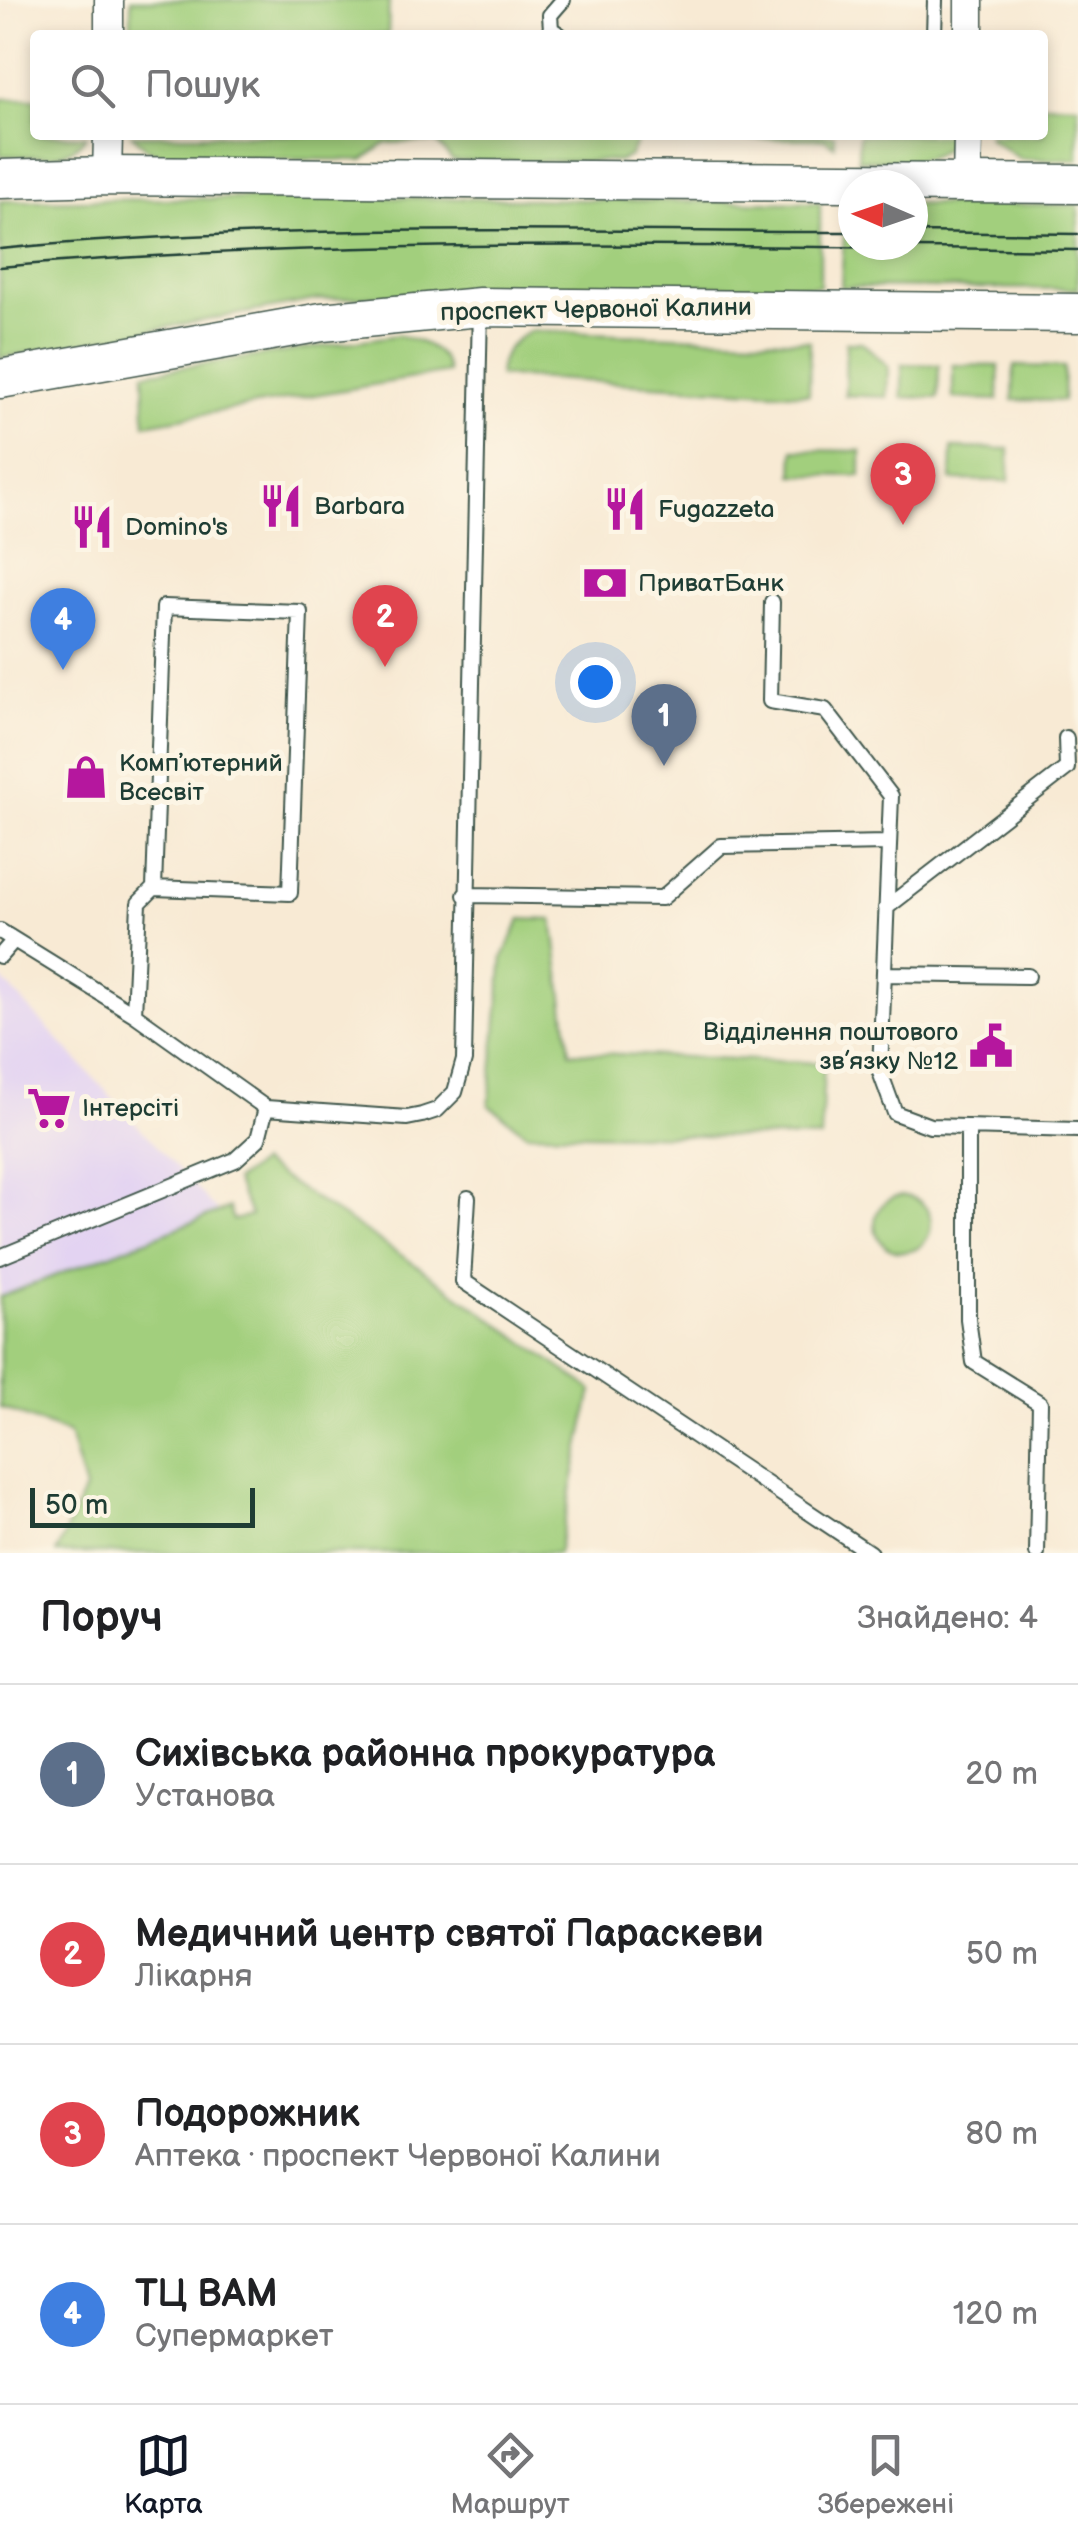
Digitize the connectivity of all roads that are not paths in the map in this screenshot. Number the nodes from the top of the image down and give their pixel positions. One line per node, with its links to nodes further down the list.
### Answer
1 (109, 0): 5 (street)
2 (563, 0): 6 (lane)
3 (935, 0): 7 (lane)
4 (970, 0): 8 (street)
5 (109, 30)
6 (552, 30)
7 (934, 30)
8 (969, 30)
9 (108, 140): 11 (street)
10 (968, 140): 13 (street)
11 (107, 176): 12 (main road); 13 (main road)
12 (0, 179)
13 (967, 183): 14 (main road)
14 (1078, 184)
15 (480, 307): 16 (main road, проспект Червоної Калини); 17 (main road, проспект Червоної Калини); 22 (lane)
16 (1078, 313)
17 (0, 379)
18 (772, 602): 20 (lane)
19 (1066, 738): 23 (lane)
20 (886, 843): 22 (lane); 23 (lane)
21 (154, 888): 21 (lane); 29 (lane)
22 (466, 895): 30 (lane)
23 (886, 908): 27 (lane)
24 (0, 931): 25 (lane)
25 (14, 940): 26 (lane); 29 (lane)
26 (0, 956)
27 (884, 974): 28 (lane); 31 (lane)
28 (1028, 976)
29 (134, 1014): 30 (lane)
30 (266, 1108): 34 (lane)
31 (968, 1127): 32 (lane); 36 (lane)
32 (1078, 1130)
33 (468, 1198): 35 (lane)
34 (0, 1257)
35 (870, 1553)
36 (1037, 1553)

